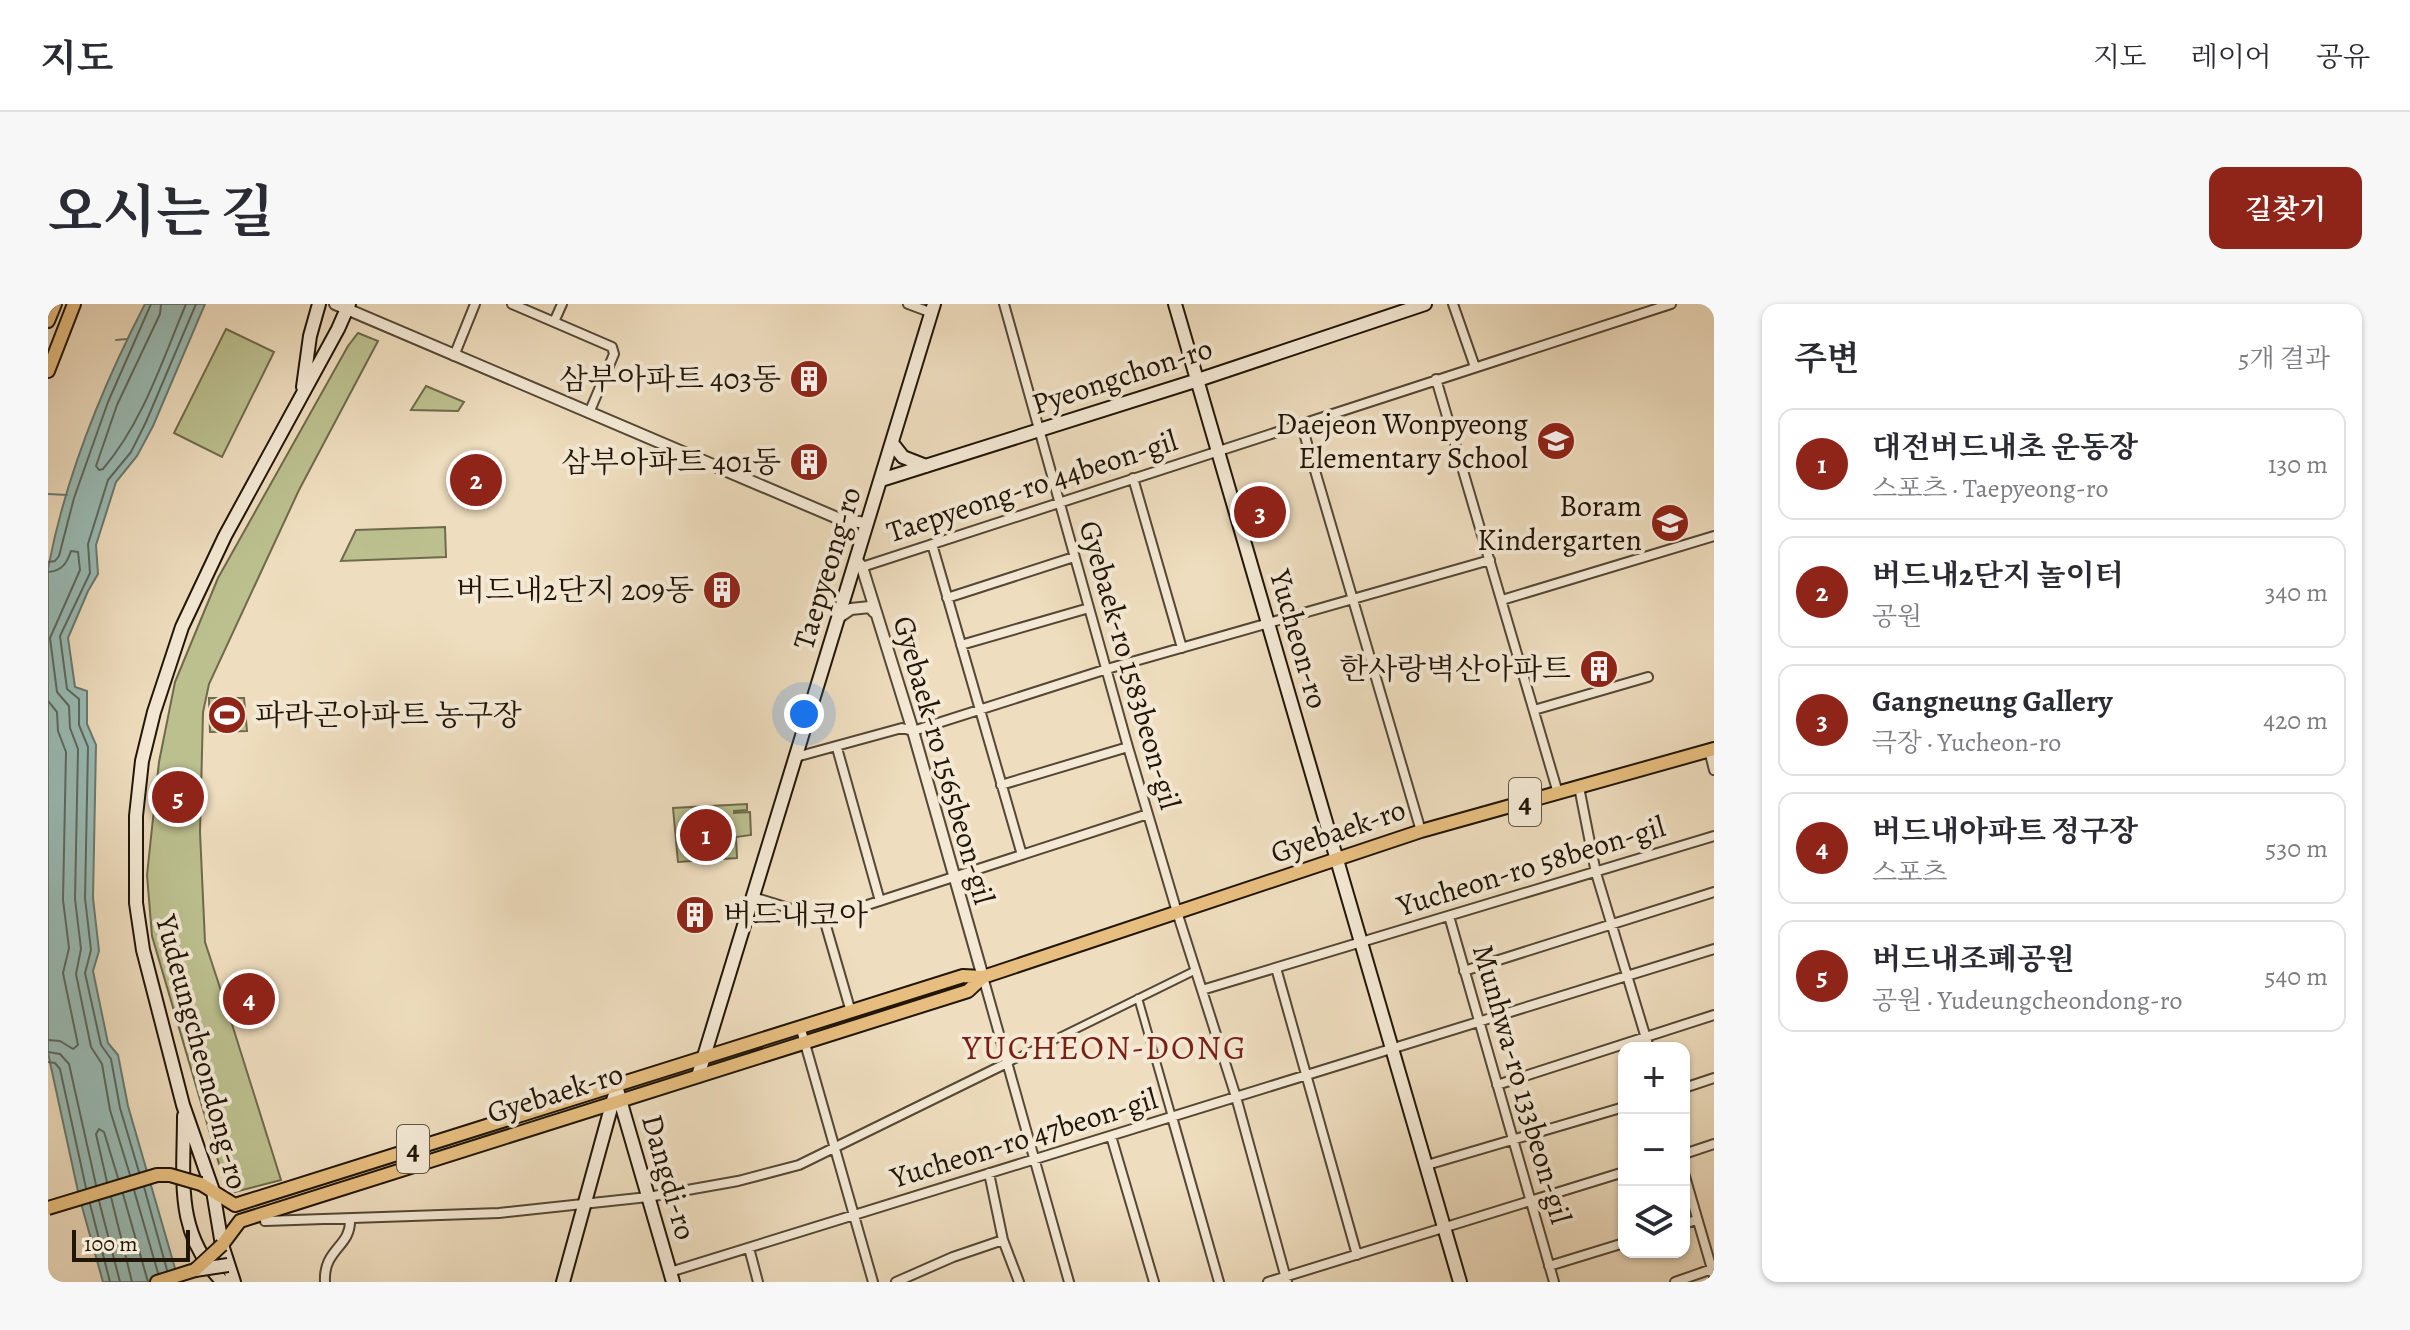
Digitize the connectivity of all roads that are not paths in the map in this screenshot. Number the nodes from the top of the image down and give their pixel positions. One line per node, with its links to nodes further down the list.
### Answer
1 (55, 304): 15 (main road)
2 (74, 304): 19 (main road)
3 (319, 304): 22 (main road)
4 (475, 304): 17 (street)
5 (512, 304): 16 (street)
6 (562, 304): 16 (street)
7 (908, 304): 14 (street)
8 (1004, 304): 25 (street, Gyebaek-ro 1583beon-gil)
9 (1175, 304): 21 (main road, Yucheon-ro)
10 (1425, 304): 21 (main road, Pyeongchon-ro)
11 (1453, 304): 18 (street)
12 (1671, 304): 18 (street, Taepyeong-ro 44beon-gil)
13 (343, 306): 17 (street); 22 (main road, Yudeungcheondong-ro)
14 (933, 309): 26 (main road, Taepyeong-ro)
15 (48, 321)
16 (554, 322): 23 (street)
17 (454, 356): 23 (street)
18 (1475, 367): 20 (street, Taepyeong-ro 44beon-gil)
19 (48, 371)
20 (1436, 379): 24 (street, Taepyeong-ro 44beon-gil); 36 (street)
21 (1198, 380): 25 (main road, Pyeongchon-ro); 27 (main road, Yucheon-ro)
22 (303, 392): 101 (main road, Yudeungcheondong-ro)
23 (589, 413): 32 (street)
24 (1301, 423): 27 (street, Taepyeong-ro 44beon-gil); 39 (street)
25 (1041, 430): 28 (main road, Pyeongchon-ro); 31 (street, Gyebaek-ro 1583beon-gil)
26 (892, 443): 28 (main road); 30 (main road, Taepyeong-ro)
27 (1217, 450): 29 (street, Taepyeong-ro 44beon-gil); 44 (main road, Yucheon-ro)
28 (926, 466): 30 (main road, Pyeongchon-ro)
29 (1133, 478): 31 (street, Taepyeong-ro 44beon-gil); 46 (street)
30 (881, 480): 32 (main road, Taepyeong-ro)
31 (1059, 502): 34 (street, Taepyeong-ro 44beon-gil); 35 (street, Gyebaek-ro 1583beon-gil)
32 (867, 523): 37 (main road, Taepyeong-ro)
33 (1714, 536): 40 (street)
34 (932, 544): 37 (street, Taepyeong-ro 44beon-gil); 38 (street)
35 (1074, 557): 38 (street); 41 (street, Gyebaek-ro 1583beon-gil)
36 (1490, 560): 39 (street); 40 (street)
37 (859, 563): 42 (street, Gyebaek-ro 1565beon-gil); 43 (main road, Taepyeong-ro)
38 (947, 598): 45 (street)
39 (1353, 599): 44 (street); 61 (street)
40 (1502, 600): 50 (street)
41 (1089, 608): 45 (street); 47 (street, Gyebaek-ro 1583beon-gil)
42 (877, 615): 43 (street); 51 (street, Gyebaek-ro 1565beon-gil)
43 (838, 618): 55 (main road, Taepyeong-ro)
44 (1268, 623): 46 (street); 64 (main road, Yucheon-ro)
45 (961, 645): 49 (street)
46 (1182, 648): 47 (street)
47 (1107, 669): 49 (street); 52 (street, Gyebaek-ro 1583beon-gil)
48 (1648, 677): 50 (street)
49 (978, 710): 51 (street); 57 (street)
50 (1534, 710): 59 (street)
51 (913, 731): 53 (street); 66 (street, Gyebaek-ro 1565beon-gil)
52 (1128, 747): 57 (street); 60 (street, Gyebaek-ro 1583beon-gil)
53 (837, 748): 55 (street); 69 (street)
54 (1711, 750): 56 (street); 58 (main road, Gyebaek-ro / 4)
55 (796, 757): 68 (main road, Taepyeong-ro)
56 (1714, 770)
57 (1001, 785): 63 (street)
58 (1579, 787): 59 (main road, Gyebaek-ro / 4); 65 (street)
59 (1558, 793): 61 (main road, Gyebaek-ro / 4)
60 (1148, 814): 63 (street); 70 (street, Gyebaek-ro 1583beon-gil)
61 (1421, 831): 64 (main road, Gyebaek-ro / 4)
62 (1714, 836): 65 (street, Yucheon-ro 58beon-gil)
63 (1022, 855): 66 (street)
64 (1338, 859): 70 (main road, Gyebaek-ro / 4); 74 (main road, Yucheon-ro)
65 (1596, 873): 71 (street, Yucheon-ro 58beon-gil); 73 (street)
66 (953, 877): 69 (street); 79 (street, Gyebaek-ro 1565beon-gil)
67 (1714, 892): 73 (street)
68 (753, 897): 72 (street); 91 (main road, Taepyeong-ro)
69 (880, 901): 72 (street)
70 (1177, 912): 77 (street, Gyebaek-ro 1583beon-gil); 79 (main road, Gyebaek-ro / 4)
71 (1449, 916): 74 (street, Yucheon-ro 58beon-gil); 78 (street, Munhwa-ro 133beon-gil)
72 (824, 919): 83 (street)
73 (1612, 926): 78 (street); 80 (street)
74 (1362, 941): 76 (street); 90 (main road, Yucheon-ro)
75 (1714, 949): 80 (street, Yucheon-ro 47beon-gil)
76 (1276, 968): 81 (street); 94 (street)
77 (1196, 970): 81 (street, Gyebaek-ro 1583beon-gil); 82 (street)
78 (1464, 971): 85 (street, Munhwa-ro 133beon-gil)
79 (983, 977): 83 (main road, Gyebaek-ro / 4); 88 (main road, Gyebaek-ro / 4); 92 (street)
80 (1628, 977): 85 (street, Yucheon-ro 47beon-gil); 87 (street)
81 (1202, 990): 99 (street, Gyebaek-ro 1583beon-gil)
82 (1138, 998): 92 (street); 103 (street)
83 (851, 1012): 86 (main road, Gyebaek-ro / 4)
84 (1714, 1015): 87 (street)
85 (1479, 1022): 90 (street, Yucheon-ro 47beon-gil); 96 (street, Munhwa-ro 133beon-gil)
86 (800, 1026): 88 (street); 91 (main road, Gyebaek-ro / 4)
87 (1647, 1038): 89 (street); 96 (street)
88 (804, 1042): 93 (main road, Gyebaek-ro / 4); 107 (street)
89 (1648, 1042)
90 (1393, 1049): 94 (street, Yucheon-ro 47beon-gil); 110 (main road, Yucheon-ro)
91 (705, 1056): 93 (main road, Taepyeong-ro); 97 (main road, Gyebaek-ro / 4)
92 (1007, 1063): 107 (street); 109 (street)
93 (698, 1076): 100 (main road, Gyebaek-ro / 4)
94 (1306, 1076): 99 (street, Yucheon-ro 47beon-gil); 131 (street)
95 (1714, 1078): 98 (street)
96 (1497, 1085): 105 (street, Munhwa-ro 133beon-gil)
97 (616, 1086): 100 (main road, Dangdi-ro); 114 (main road, Gyebaek-ro / 4)
98 (1690, 1086)
99 (1236, 1097): 103 (street, Yucheon-ro 47beon-gil); 137 (street, Gyebaek-ro 1583beon-gil)
100 (616, 1101): 115 (main road, Dangdi-ro); 117 (main road); 128 (main road, Gyebaek-ro / 4)
101 (183, 1105): 114 (main road, Yudeungcheondong-ro); 139 (main road)
102 (1618, 1109): 105 (street)
103 (1172, 1117): 104 (street, Yucheon-ro 47beon-gil); 149 (street)
104 (1111, 1136): 109 (street, Yucheon-ro 47beon-gil); 148 (street)
105 (1513, 1141): 110 (street); 116 (street, Munhwa-ro 133beon-gil)
106 (1714, 1144): 108 (street)
107 (834, 1145): 115 (street); 119 (street)
108 (1690, 1152)
109 (1034, 1160): 111 (street, Yucheon-ro 47beon-gil); 147 (street)
110 (1427, 1165): 124 (main road, Yucheon-ro)
111 (989, 1173): 119 (street, Yucheon-ro 47beon-gil); 127 (street)
112 (1618, 1174): 116 (street)
113 (1687, 1186): 121 (street)
114 (213, 1191): 118 (main road, Gyebaek-ro / 4, bridge); 128 (main road, Yudeungcheondong-ro)
115 (648, 1197): 117 (street); 136 (main road, Dangdi-ro)
116 (1531, 1201): 124 (street); 133 (street, Munhwa-ro 133beon-gil)
117 (586, 1204): 120 (street); 142 (main road)
118 (48, 1208)
119 (854, 1215): 130 (street, Yucheon-ro 47beon-gil); 144 (street)
120 (350, 1220): 122 (street); 141 (street)
121 (1696, 1220): 123 (street); 126 (street)
122 (265, 1221)
123 (1690, 1222)
124 (1445, 1227): 131 (street); 151 (main road, Yucheon-ro)
125 (1714, 1235): 126 (street)
126 (1703, 1238): 135 (street)
127 (1003, 1240): 145 (street); 146 (street)
128 (222, 1245): 132 (main road, Yudeungcheondong-ro); 134 (main road, Gyebaek-ro / 4, bridge)
129 (1618, 1245): 133 (street, Munhwa-ro 133beon-gil)
130 (749, 1248): 136 (street, Yucheon-ro 47beon-gil); 143 (street)
131 (1357, 1255): 137 (street)
132 (228, 1265): 134 (main road, bridge); 140 (main road, Yudeungcheondong-ro)
133 (1549, 1266): 152 (street, Munhwa-ro 133beon-gil)
134 (195, 1270): 138 (main road, Gyebaek-ro / 4)
135 (1713, 1273): 153 (street)
136 (671, 1277)
137 (1286, 1279): 150 (street)
138 (157, 1282)
139 (223, 1282)
140 (234, 1282)
141 (325, 1282)
142 (563, 1282)
143 (758, 1282)
144 (873, 1282)
145 (896, 1282)
146 (1019, 1282)
147 (1069, 1282)
148 (1154, 1282)
149 (1219, 1282)
150 (1268, 1282)
151 (1460, 1282)
152 (1554, 1282)
153 (1675, 1282)

